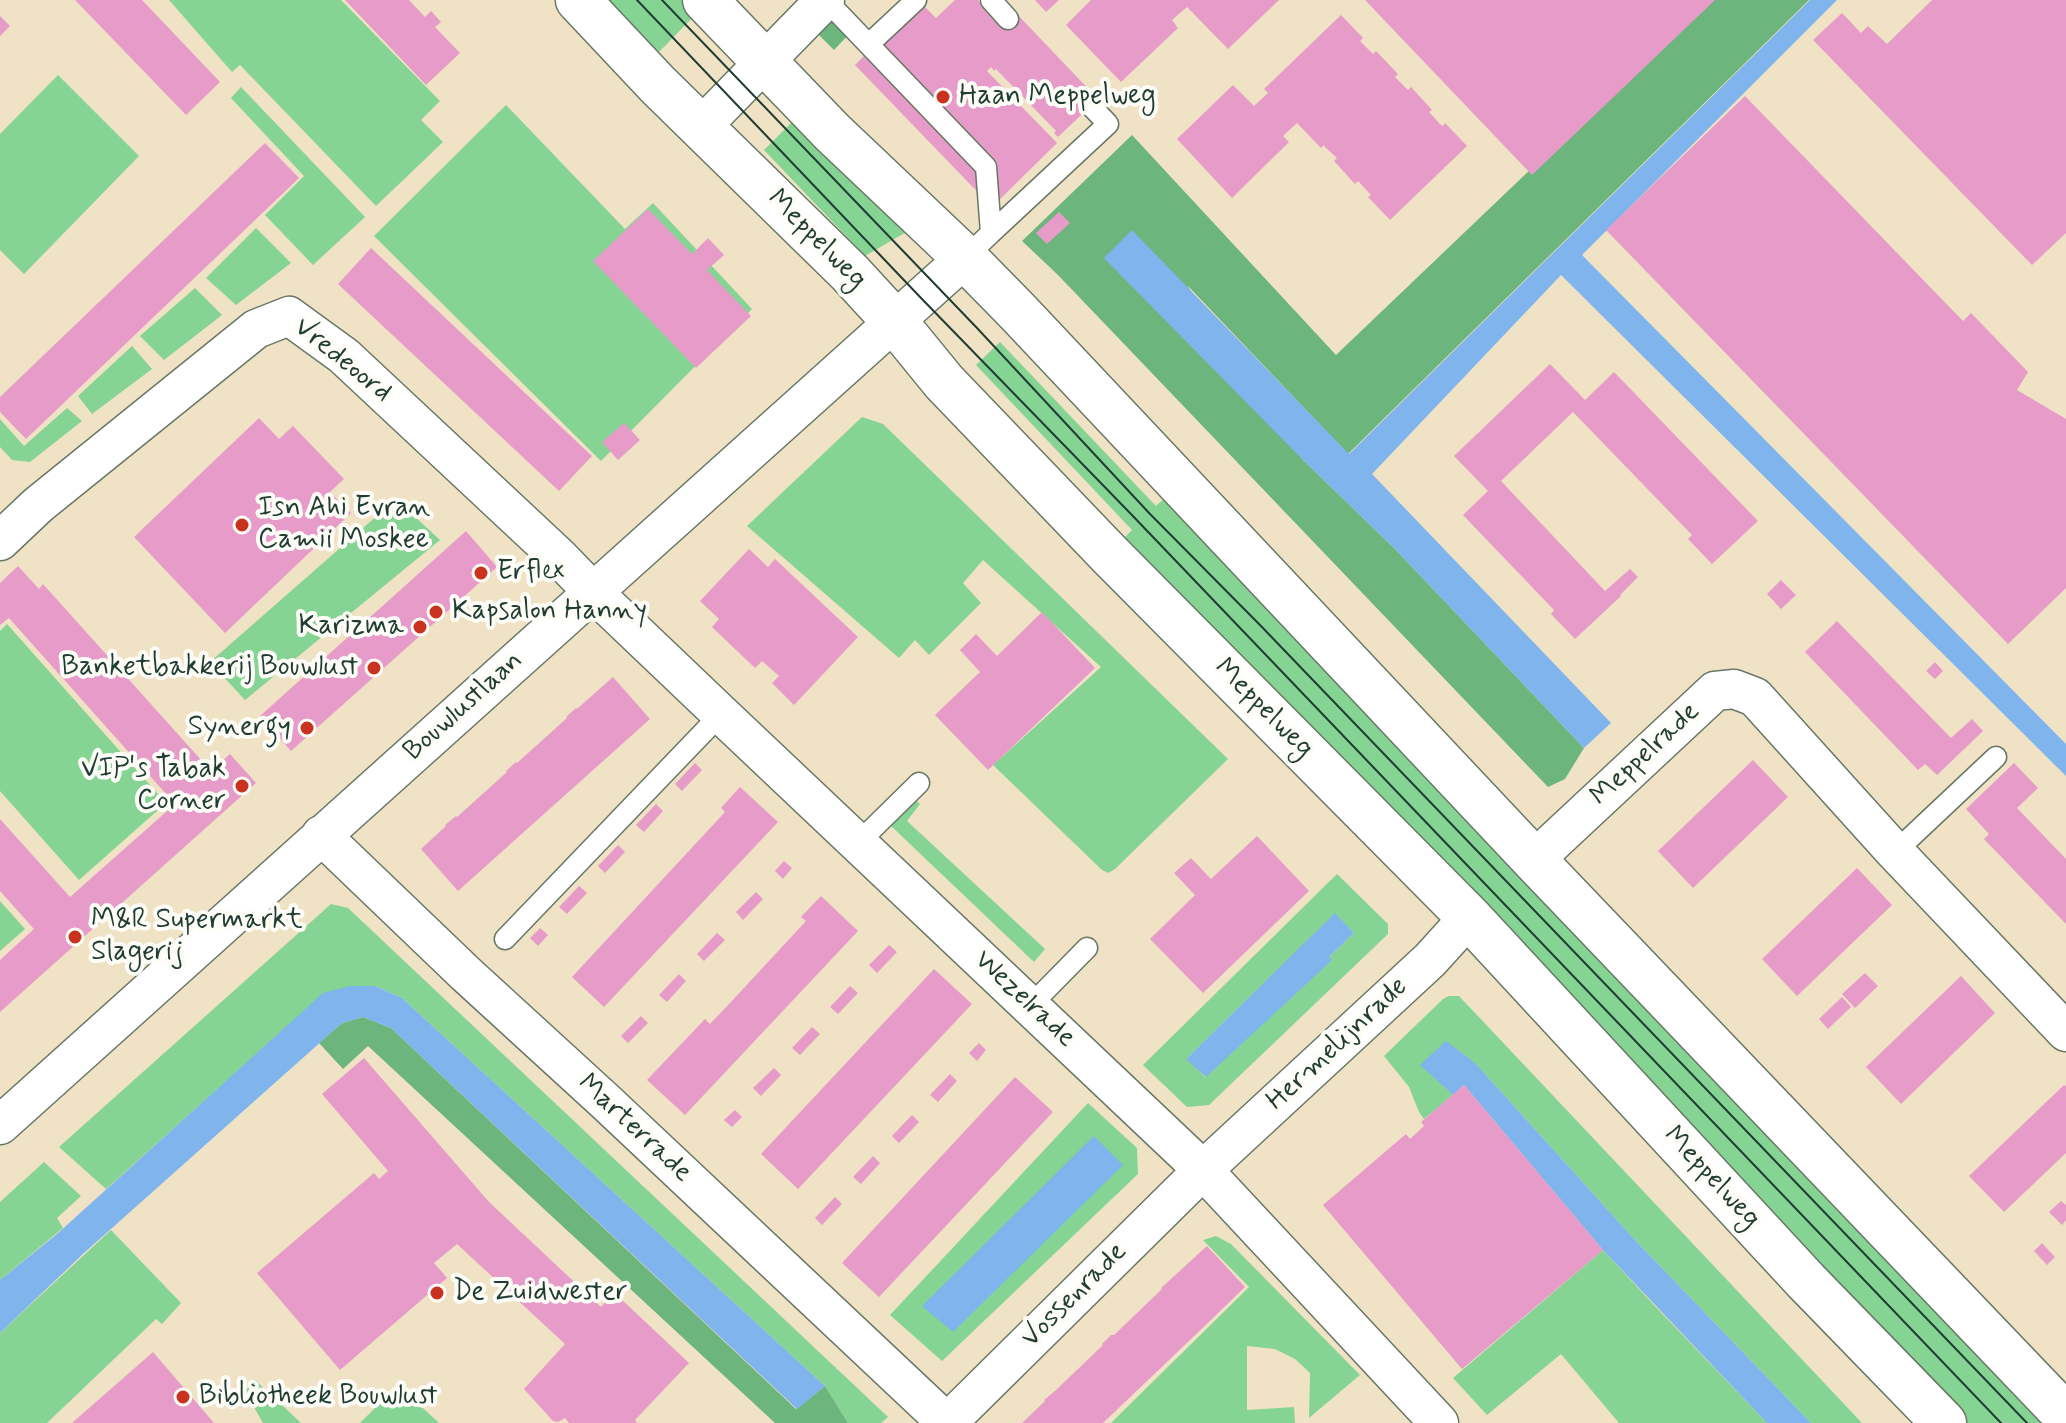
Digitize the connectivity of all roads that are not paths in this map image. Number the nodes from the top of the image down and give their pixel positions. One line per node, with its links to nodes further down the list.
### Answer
1 (578, 0): 10 (main road, Meppelweg)
2 (705, 0): 8 (main road)
3 (826, 0): 7 (lane); 8 (street)
4 (916, 0): 7 (lane)
5 (991, 0): 6 (lane)
6 (1008, 19)
7 (869, 44): 11 (lane)
8 (765, 61): 10 (street); 11 (main road)
9 (1091, 106): 11 (lane)
10 (701, 127): 12 (main road, Meppelweg)
11 (978, 246): 12 (street, Bouwlustlaan); 21 (main road)
12 (895, 322): 14 (street, Bouwlustlaan); 22 (main road, Meppelweg)
13 (0, 541): 14 (street, Vredeoord)
14 (593, 592): 15 (street, Wezelrade); 18 (street, Bouwlustlaan)
15 (721, 714): 19 (street, Wezelrade); 23 (lane)
16 (1996, 757): 20 (lane)
17 (919, 783): 19 (lane)
18 (321, 835): 27 (street, Bouwlustlaan); 30 (street, Marterrade)
19 (858, 843): 25 (street, Wezelrade)
20 (1895, 852): 21 (street, Meppelrade); 26 (street, Meppelrade)
21 (1534, 860): 29 (main road)
22 (1469, 917): 28 (street, Hermelijnrade); 32 (main road, Meppelweg)
23 (505, 939)
24 (1087, 948): 25 (lane)
25 (1030, 1006): 28 (street, Wezelrade)
26 (2066, 1032)
27 (0, 1125)
28 (1203, 1170): 30 (street, Vossenrade); 31 (street, Wezelrade)
29 (2066, 1416)
30 (947, 1423)
31 (1439, 1423)
32 (1944, 1423)

